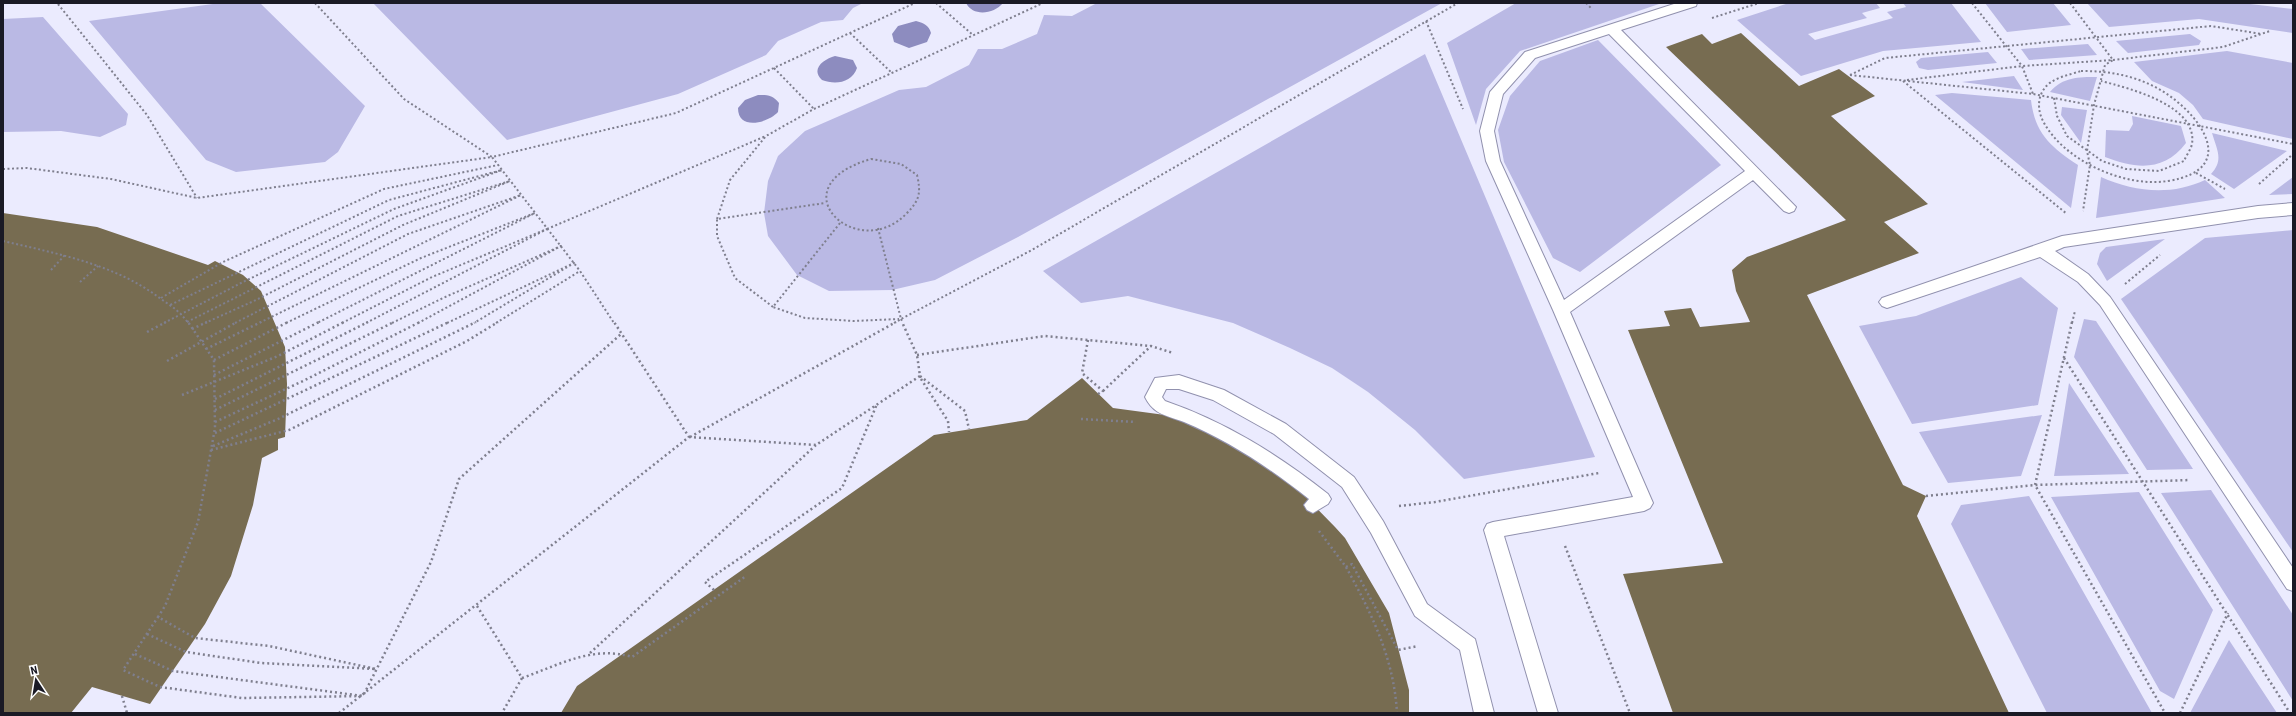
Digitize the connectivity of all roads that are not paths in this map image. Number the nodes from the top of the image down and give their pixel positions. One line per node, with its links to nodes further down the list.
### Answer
1 (1691, 3): 2 (lane)
2 (1611, 28): 3 (lane); 8 (lane)
3 (1754, 172): 4 (lane); 8 (lane)
4 (1789, 207)
5 (2293, 209): 6 (lane)
6 (2042, 250): 7 (lane); 10 (lane)
7 (1887, 302)
8 (1561, 310): 12 (lane)
9 (1313, 505): 11 (lane)
10 (2293, 583)
11 (1484, 713)
12 (1548, 713)

